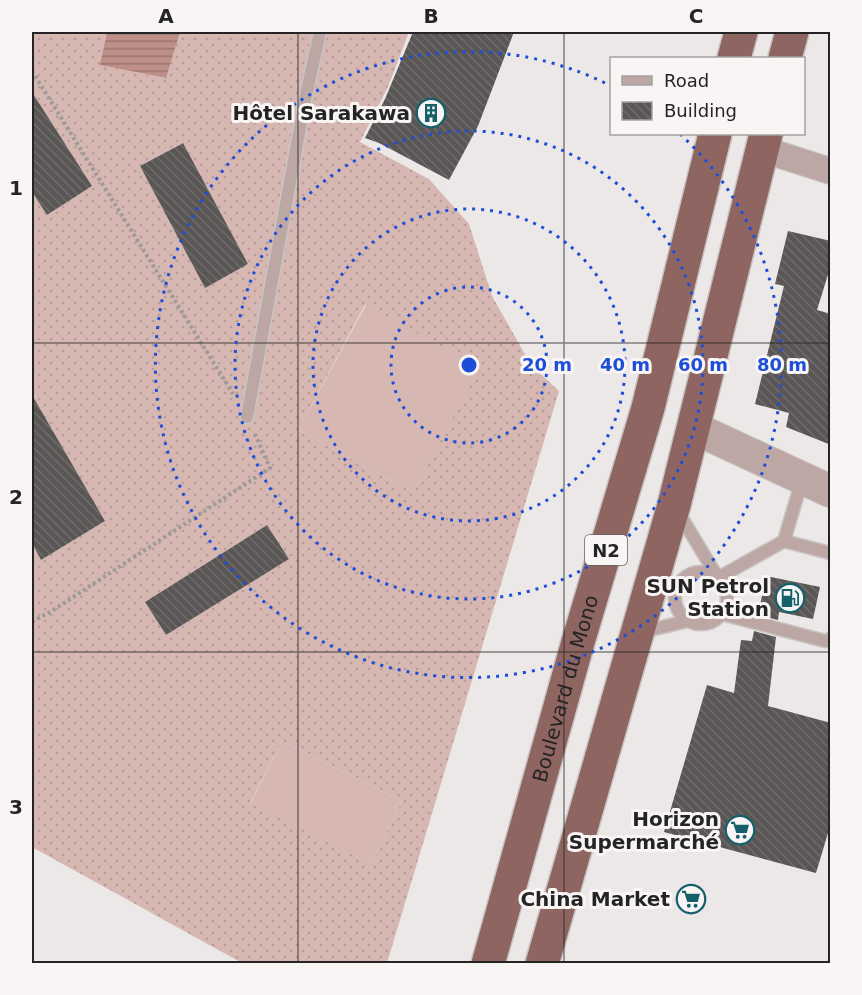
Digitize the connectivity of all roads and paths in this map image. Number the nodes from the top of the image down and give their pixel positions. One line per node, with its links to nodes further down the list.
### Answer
1 (320, 32): 10 (lane)
2 (741, 32): 4 (highway)
3 (792, 32): 5 (highway)
4 (734, 57)
5 (785, 57)
6 (32, 71): 10 (path)
7 (715, 135): 22 (highway, Boulevard du Mono / N2)
8 (764, 141): 9 (street); 11 (highway, N2)
9 (831, 171)
10 (248, 417): 19 (path)
11 (694, 428): 12 (street); 13 (highway, N2)
12 (817, 485): 14 (lane)
13 (674, 505): 16 (lane); 20 (highway, N2)
14 (783, 541): 15 (lane); 16 (lane)
15 (831, 553)
16 (718, 578): 17 (lane); 18 (lane)
17 (722, 614): 18 (lane); 21 (lane)
18 (687, 621): 20 (lane)
19 (32, 622)
20 (636, 634): 23 (highway, N2)
21 (831, 639)
22 (488, 963)
23 (542, 963)

